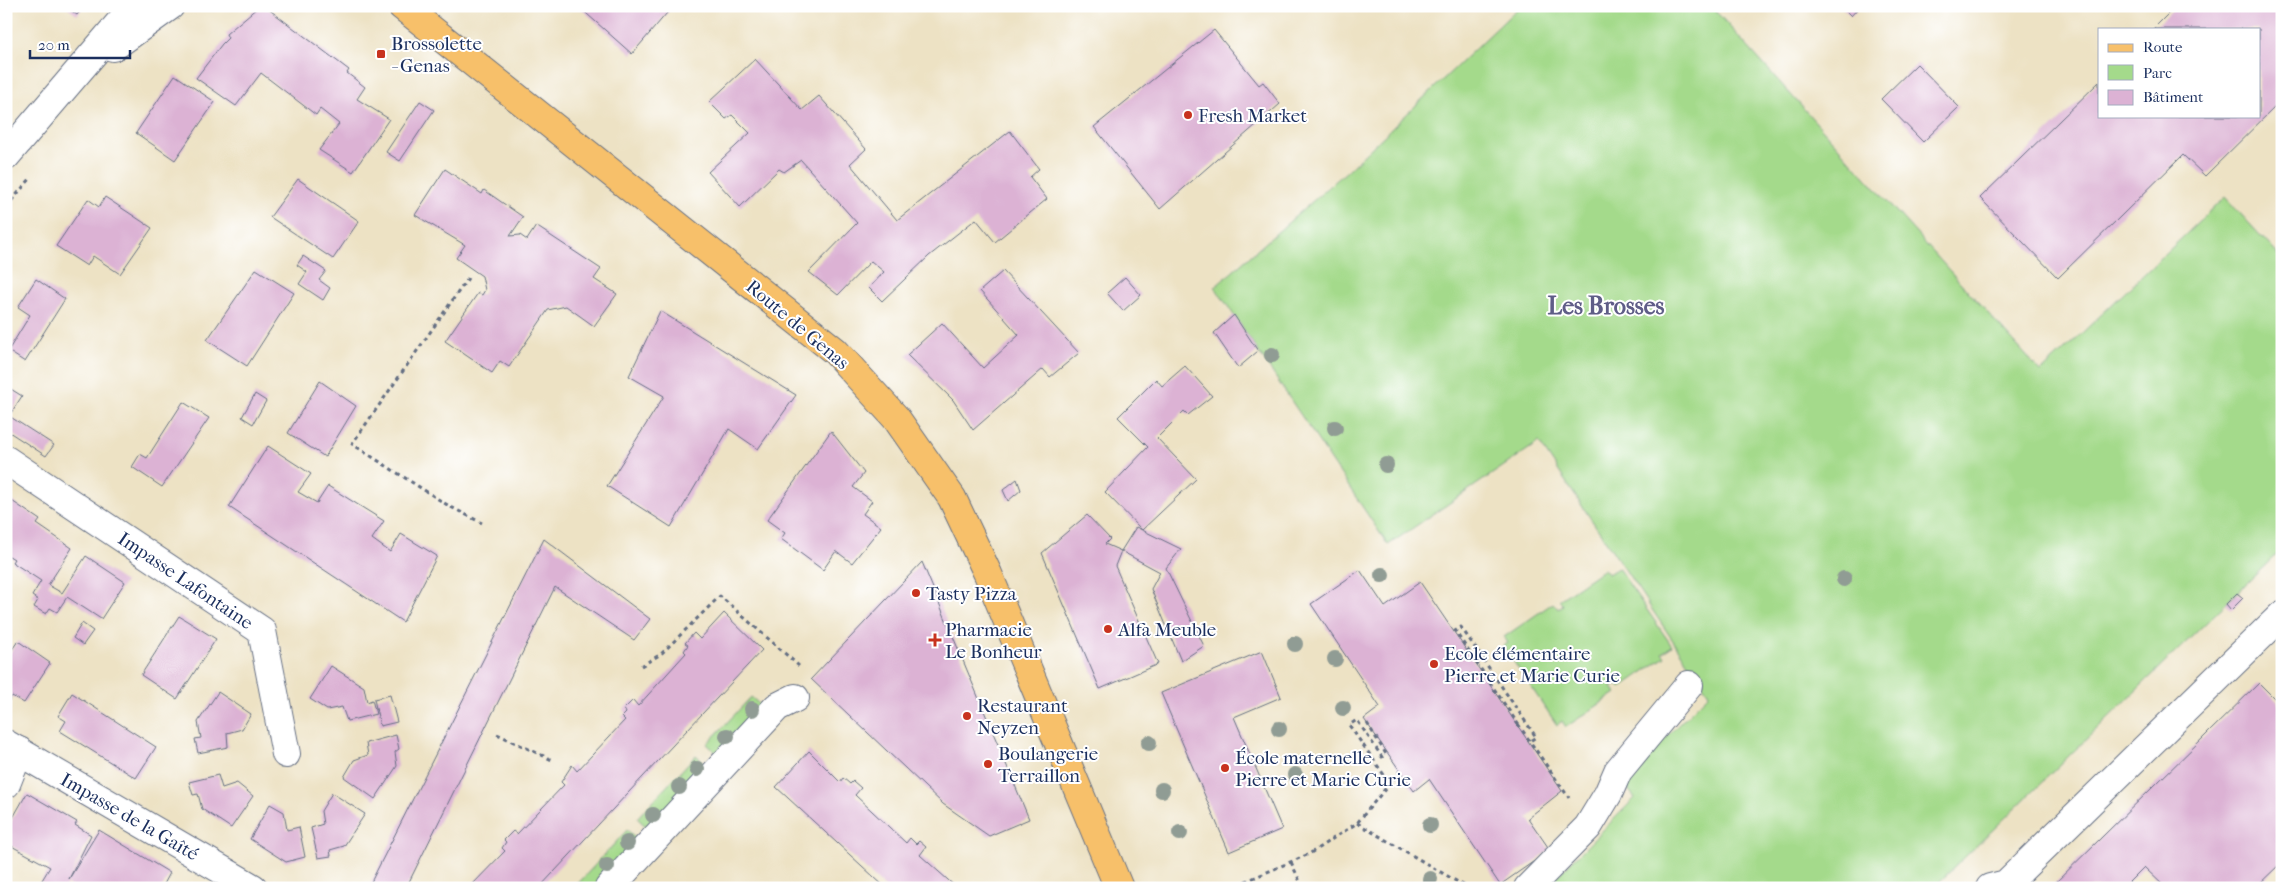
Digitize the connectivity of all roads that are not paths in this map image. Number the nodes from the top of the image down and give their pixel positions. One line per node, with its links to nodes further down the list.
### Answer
1 (134, 6): 4 (street)
2 (170, 6): 4 (street)
3 (402, 6): 15 (main road, Route de Genas)
4 (78, 72): 5 (street)
5 (6, 156)
6 (6, 460): 11 (street, Impasse Lafontaine)
7 (2282, 615): 17 (street)
8 (1689, 685): 16 (street)
9 (795, 698): 14 (street)
10 (13, 748): 12 (street); 13 (street, Impasse de la Gaîté)
11 (286, 754)
12 (6, 784)
13 (253, 888)
14 (609, 888)
15 (1119, 888)
16 (1528, 888)
17 (1990, 888)

